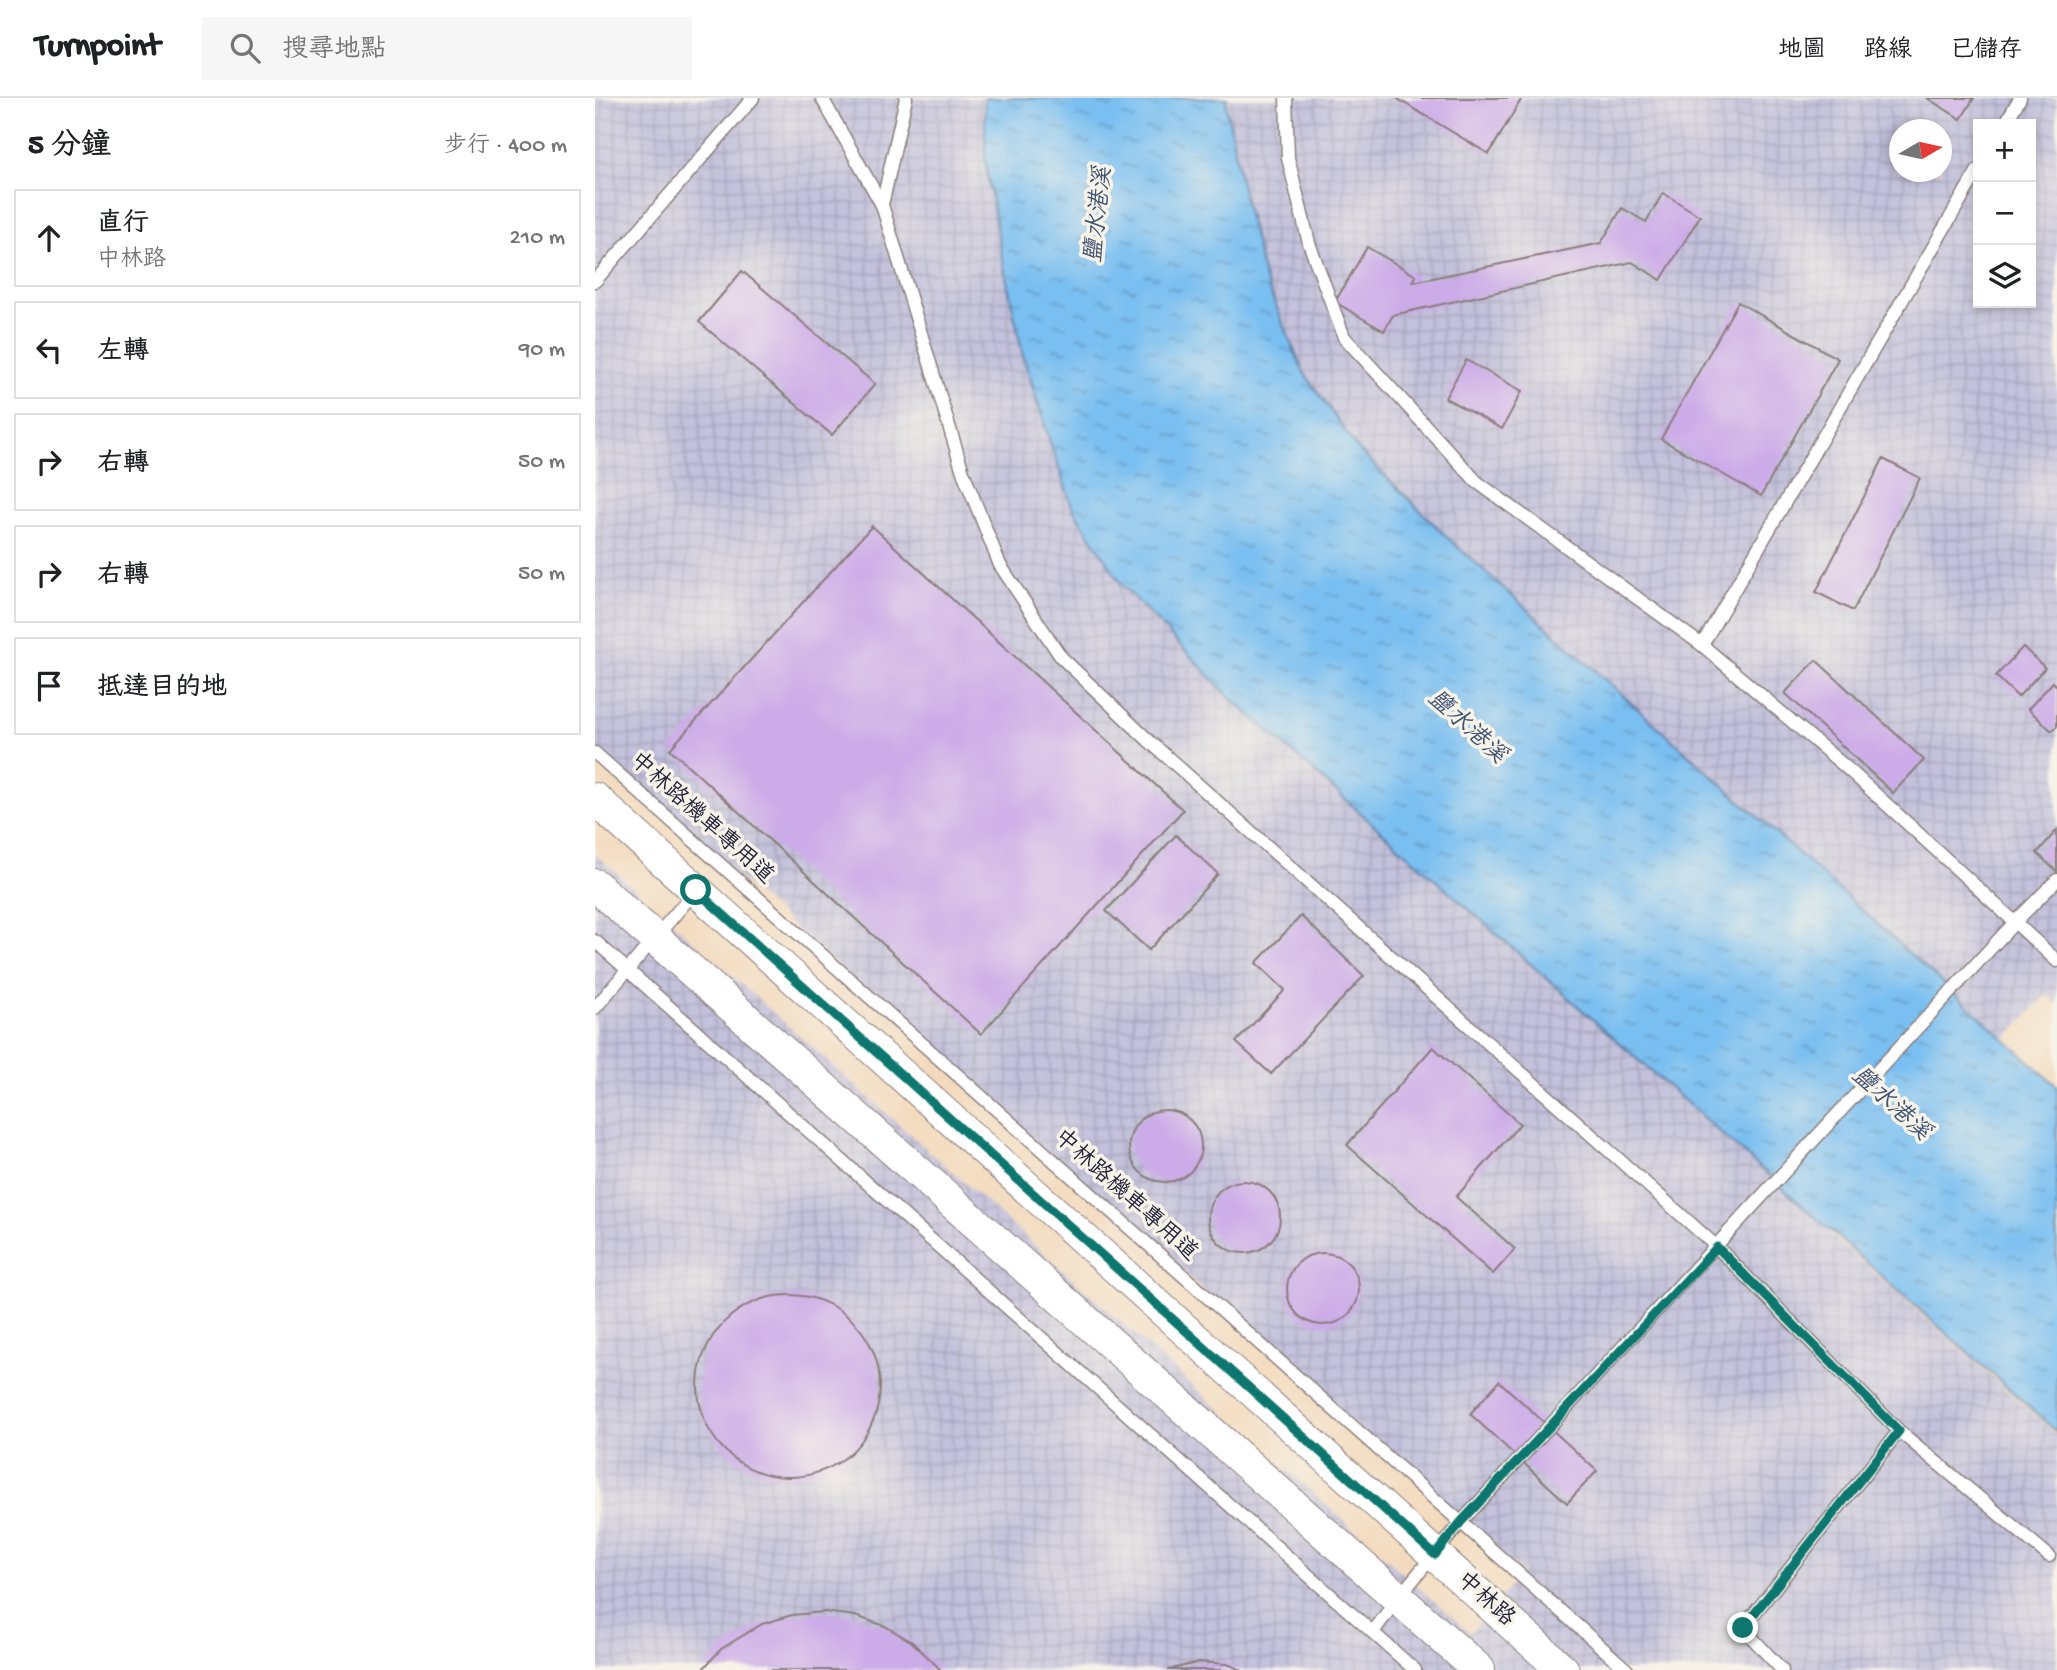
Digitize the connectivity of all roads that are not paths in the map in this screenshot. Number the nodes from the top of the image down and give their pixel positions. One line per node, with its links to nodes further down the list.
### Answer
1 (753, 98): 9 (lane)
2 (822, 98): 8 (lane)
3 (906, 98): 8 (lane)
4 (1286, 98): 10 (lane)
5 (2020, 98): 6 (lane)
6 (2008, 119)
7 (1973, 179): 10 (lane)
8 (882, 205): 22 (lane)
9 (595, 281)
10 (1702, 645): 16 (lane)
11 (595, 752): 24 (lane, 中林路機車專用道)
12 (595, 799): 15 (street, 中林路)
13 (2057, 880): 16 (lane)
14 (595, 885): 17 (street)
15 (696, 890): 17 (lane); 25 (street, 中林路)
16 (2015, 922): 19 (lane); 22 (lane)
17 (655, 938): 20 (lane); 27 (street)
18 (595, 941): 20 (lane)
19 (2057, 961)
20 (627, 971): 21 (lane); 28 (lane)
21 (595, 1008)
22 (1717, 1247): 23 (lane); 24 (lane)
23 (1899, 1431): 26 (lane); 33 (lane)
24 (1461, 1522): 25 (lane); 32 (lane, 中林路機車專用道)
25 (1435, 1555): 27 (lane); 31 (street, 中林路)
26 (2049, 1556)
27 (1398, 1598): 28 (lane); 30 (street)
28 (1373, 1632): 29 (lane)
29 (1415, 1670)
30 (1479, 1670)
31 (1563, 1670)
32 (1627, 1670)
33 (1782, 1670)

